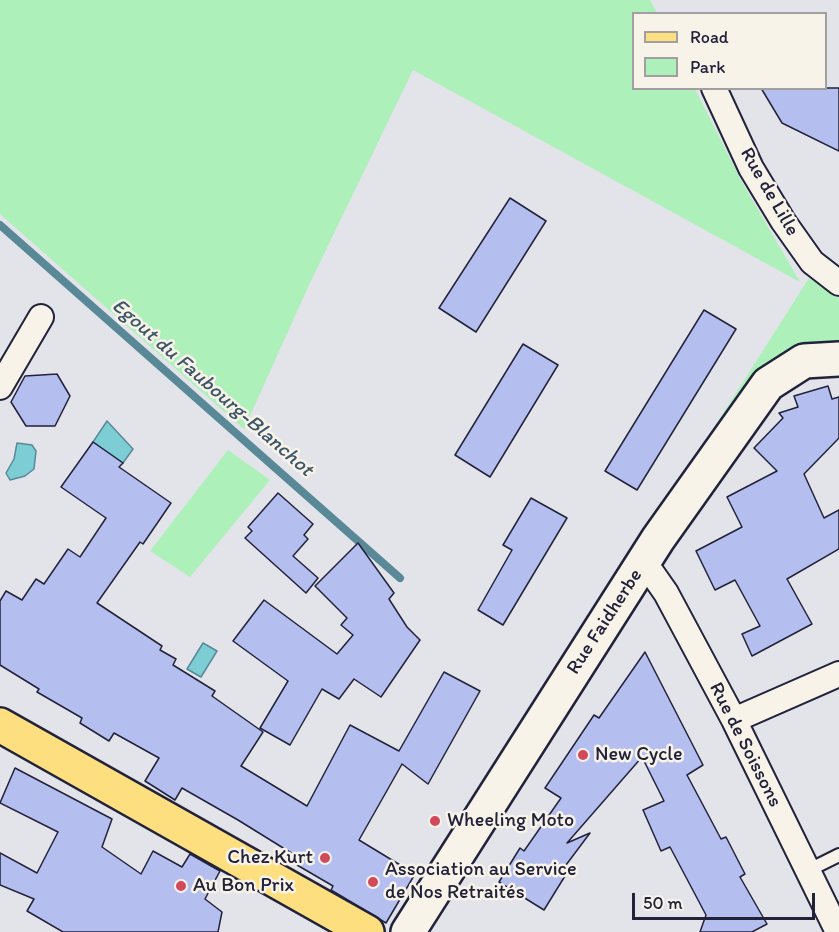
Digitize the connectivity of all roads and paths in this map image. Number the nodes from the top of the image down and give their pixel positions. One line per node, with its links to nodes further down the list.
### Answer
1 (715, 90): 2 (street, Rue de Lille)
2 (839, 283)
3 (41, 317): 5 (street)
4 (839, 359): 6 (street, Rue Faidherbe)
5 (0, 387)
6 (642, 564): 8 (street, Rue de Soissons); 13 (street, Rue Faidherbe)
7 (839, 674): 8 (street)
8 (734, 720): 11 (street, Rue de Soissons)
9 (0, 725): 12 (main road)
10 (839, 855): 11 (lane)
11 (807, 871): 14 (street, Rue de Soissons)
12 (368, 932)
13 (408, 932)
14 (838, 932)

